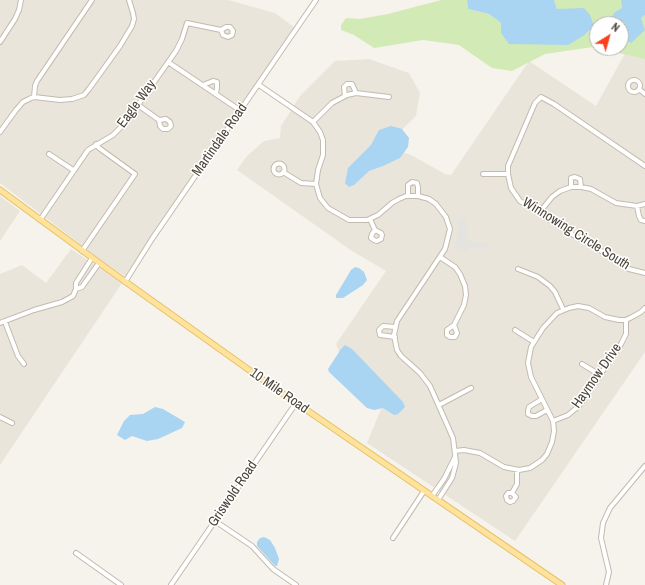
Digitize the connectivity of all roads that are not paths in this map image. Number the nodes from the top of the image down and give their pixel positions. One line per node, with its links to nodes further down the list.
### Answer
1 (21, 0): 6 (street)
2 (92, 0): 15 (street)
3 (129, 0): 15 (street)
4 (316, 0): 9 (street, Martindale Road)
5 (221, 30): 7 (street, Eagle Way)
6 (0, 42)
7 (168, 62): 8 (street); 17 (street, Eagle Way)
8 (203, 85): 12 (street); 12 (street)
9 (259, 85): 18 (street, Martindale Road); 20 (street)
10 (639, 89): 13 (street)
11 (356, 93): 14 (street); 14 (street); 16 (street)
12 (216, 94): 18 (street)
13 (645, 94)
14 (345, 96): 20 (street)
15 (34, 97): 21 (street)
16 (388, 97)
17 (138, 105): 19 (street); 22 (street, Eagle Way)
18 (241, 111): 48 (street, Martindale Road)
19 (159, 120)
20 (313, 122): 29 (street)
21 (0, 132)
22 (96, 144): 25 (street, Eagle Way); 42 (street)
23 (49, 154): 25 (street)
24 (645, 166): 28 (street, Winnowing Circle South)
25 (74, 170): 39 (street, Eagle Way)
26 (283, 172): 29 (street)
27 (483, 174): 28 (street)
28 (508, 174): 37 (street, Winnowing Circle South)
29 (316, 184): 38 (street)
30 (571, 187): 31 (street); 31 (street); 37 (street)
31 (581, 187): 36 (street)
32 (0, 190): 39 (main road, 10 Mile Road)
33 (408, 196): 34 (street); 34 (street); 38 (street)
34 (418, 196): 43 (street)
35 (645, 204): 36 (street)
36 (637, 206): 40 (street)
37 (539, 213): 47 (street, Winnowing Circle South)
38 (370, 219): 41 (street)
39 (40, 220): 42 (main road, 10 Mile Road)
40 (645, 221)
41 (375, 230)
42 (82, 251): 44 (main road, 10 Mile Road)
43 (440, 257): 54 (street); 55 (street)
44 (92, 258): 45 (main road, 10 Mile Road); 49 (street)
45 (99, 263): 48 (main road, 10 Mile Road); 49 (street)
46 (518, 269): 51 (street)
47 (645, 273)
48 (125, 282): 64 (main road, 10 Mile Road)
49 (76, 289): 53 (street)
50 (645, 308): 52 (street)
51 (563, 309): 52 (street); 58 (street)
52 (626, 320): 61 (street, Haymow Drive)
53 (2, 322): 59 (street)
54 (454, 324)
55 (395, 327): 57 (street); 57 (street)
56 (515, 330): 58 (street)
57 (395, 337): 65 (street)
58 (534, 342): 63 (street)
59 (24, 364)
60 (582, 364): 61 (street)
61 (600, 376): 68 (street, Haymow Drive)
62 (471, 388): 65 (street)
63 (542, 399): 66 (street); 66 (street)
64 (296, 403): 74 (main road, 10 Mile Road); 78 (street, Griswold Road)
65 (439, 406): 70 (street)
66 (547, 410): 68 (street)
67 (0, 417): 69 (street)
68 (553, 421): 73 (street)
69 (12, 423)
70 (455, 451): 71 (street); 73 (street)
71 (455, 456): 76 (street); 77 (street)
72 (645, 466): 85 (street)
73 (517, 470): 75 (street)
74 (424, 491): 76 (main road, 10 Mile Road); 79 (street)
75 (512, 493)
76 (432, 496): 77 (main road, 10 Mile Road)
77 (438, 500): 84 (main road, 10 Mile Road)
78 (215, 521): 82 (street, Griswold Road); 83 (street)
79 (393, 538)
80 (76, 553): 81 (street)
81 (120, 585)
82 (171, 585)
83 (296, 585)
84 (562, 585)
85 (606, 585)

